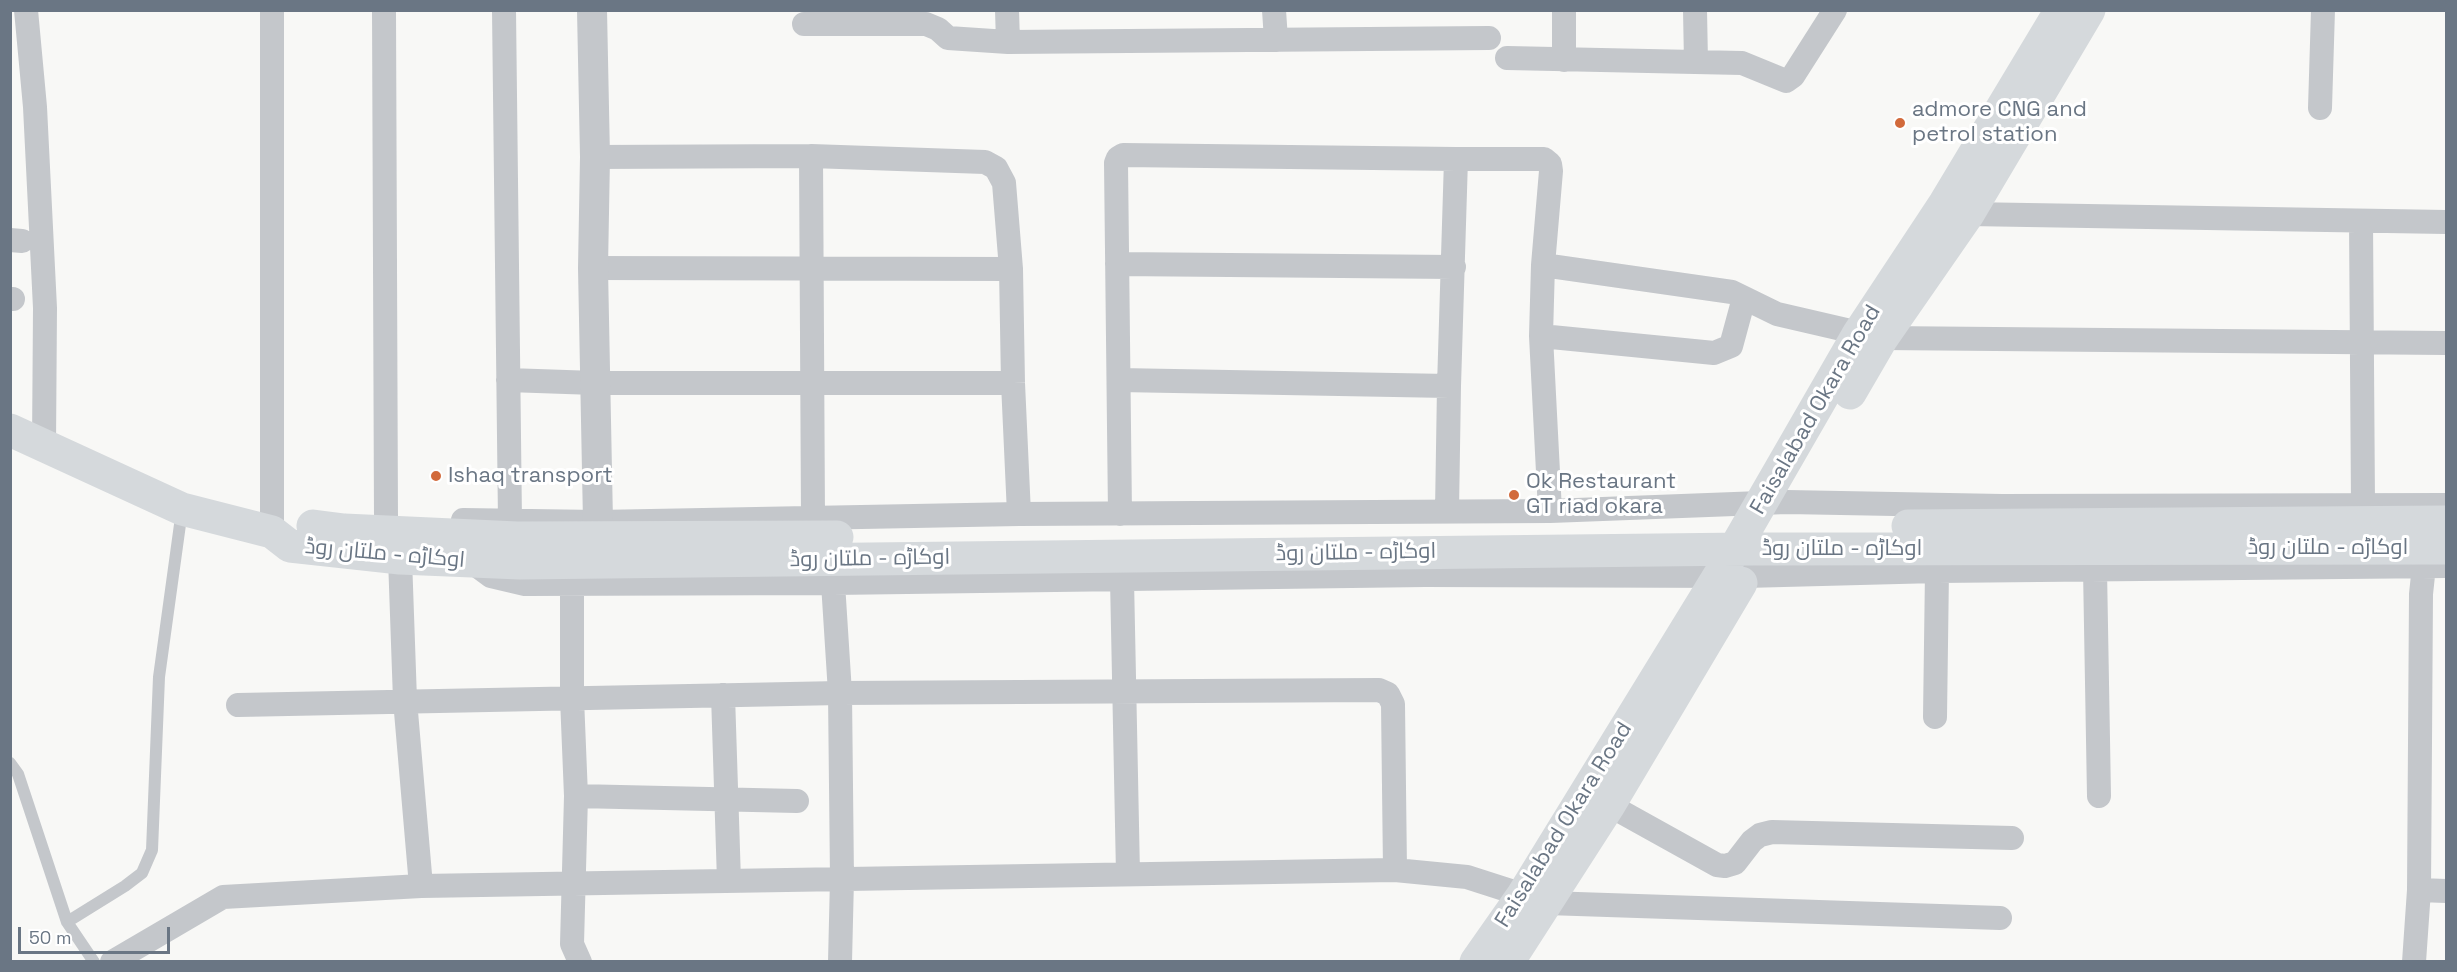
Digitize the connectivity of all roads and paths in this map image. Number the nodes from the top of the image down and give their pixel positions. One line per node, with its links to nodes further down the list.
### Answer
1 (26, 10): 46 (street)
2 (272, 10): 60 (street)
3 (384, 10): 56 (street)
4 (504, 10): 39 (street)
5 (592, 10): 23 (street)
6 (1007, 10): 17 (street)
7 (1274, 10): 16 (street)
8 (1564, 10): 19 (street)
9 (1695, 10): 20 (street)
10 (1835, 10): 20 (street)
11 (2061, 10): 35 (main road, Faisalabad Okara Road)
12 (2089, 10): 25 (main road, Faisalabad Okara Road)
13 (2323, 10): 21 (street)
14 (804, 24): 17 (street)
15 (1489, 38): 16 (street)
16 (1276, 40): 17 (street)
17 (1008, 42)
18 (1507, 58): 19 (street)
19 (1564, 60): 20 (street)
20 (1696, 62)
21 (2320, 108)
22 (811, 156): 23 (street); 32 (street); 33 (street)
23 (595, 157): 31 (street)
24 (1456, 159): 28 (street); 29 (street); 30 (street)
25 (1968, 214): 26 (street); 35 (main road, Faisalabad Okara Road)
26 (2361, 222): 27 (street); 37 (street)
27 (2446, 222)
28 (1116, 264): 30 (street); 40 (street)
29 (1543, 265): 34 (street); 36 (street)
30 (1454, 267): 44 (street)
31 (593, 268): 32 (street); 41 (street)
32 (812, 268): 33 (street); 42 (street)
33 (1011, 269): 43 (street)
34 (1744, 298): 35 (street); 36 (street)
35 (1871, 335): 37 (street); 47 (main road, Faisalabad Okara Road)
36 (1541, 336): 52 (street)
37 (2363, 343): 38 (street); 48 (street)
38 (2446, 343)
39 (508, 380): 41 (street); 61 (street)
40 (1119, 380): 44 (street); 54 (street)
41 (595, 383): 42 (street); 57 (street)
42 (813, 383): 43 (street); 55 (street)
43 (1013, 383): 53 (street)
44 (1449, 386): 51 (street)
45 (10, 430): 46 (main road, اوکاڑہ - ملتان روڈ)
46 (44, 446): 50 (main road, اوکاڑہ - ملتان روڈ)
47 (1774, 503): 48 (street); 52 (street); 67 (main road, Faisalabad Okara Road)
48 (2363, 504): 49 (street)
49 (2446, 505)
50 (182, 509): 60 (main road, اوکاڑہ - ملتان روڈ); 95 (lane)
51 (1447, 511): 52 (street); 54 (street)
52 (1550, 511)
53 (1019, 514): 54 (street); 55 (street)
54 (1120, 514)
55 (813, 518): 57 (street)
56 (386, 520): 59 (street); 61 (street)
57 (598, 522): 61 (street)
58 (2446, 522): 61 (main road, اوکاڑہ - ملتان روڈ)
59 (344, 530): 60 (main road, اوکاڑہ - ملتان روڈ); 61 (main road, اوکاڑہ - ملتان روڈ)
60 (272, 532): 62 (main road, اوکاڑہ - ملتان روڈ)
61 (515, 540): 63 (main road, اوکاڑہ - ملتان روڈ); 64 (main road, اوکاڑہ - ملتان روڈ)
62 (400, 558): 64 (main road, اوکاڑہ - ملتان روڈ); 75 (street)
63 (2439, 560): 65 (street); 91 (street)
64 (472, 562): 70 (street)
65 (2095, 569): 66 (street); 80 (street)
66 (1936, 571): 67 (street); 77 (street)
67 (1732, 576): 68 (street); 83 (main road, Faisalabad Okara Road); 93 (main road, Faisalabad Okara Road)
68 (1122, 579): 69 (street); 71 (street)
69 (833, 583): 70 (street); 72 (street)
70 (572, 584): 74 (street)
71 (1125, 691): 72 (street); 85 (street); 86 (street)
72 (840, 693): 73 (street); 87 (street)
73 (723, 695): 74 (street); 81 (street)
74 (572, 698): 75 (street); 79 (street)
75 (405, 700): 76 (street); 90 (street)
76 (238, 705)
77 (1935, 717)
78 (10, 763): 95 (lane)
79 (576, 796): 81 (street); 89 (street)
80 (2099, 796)
81 (727, 799): 82 (street); 88 (street)
82 (797, 801)
83 (1609, 806): 84 (street); 93 (main road, Faisalabad Okara Road)
84 (2012, 838)
85 (1395, 870): 86 (street); 93 (street)
86 (1128, 874): 87 (street)
87 (842, 879): 88 (street); 99 (street)
88 (729, 881): 89 (street)
89 (575, 883): 90 (street); 98 (street)
90 (421, 886): 97 (street)
91 (2419, 890): 92 (street); 102 (street)
92 (2446, 891)
93 (1535, 899): 94 (street); 100 (main road, Faisalabad Okara Road); 101 (main road, Faisalabad Okara Road)
94 (2000, 918)
95 (67, 922): 96 (lane)
96 (94, 962)
97 (112, 962)
98 (580, 962)
99 (840, 962)
100 (1476, 962)
101 (1508, 962)
102 (2414, 962)

